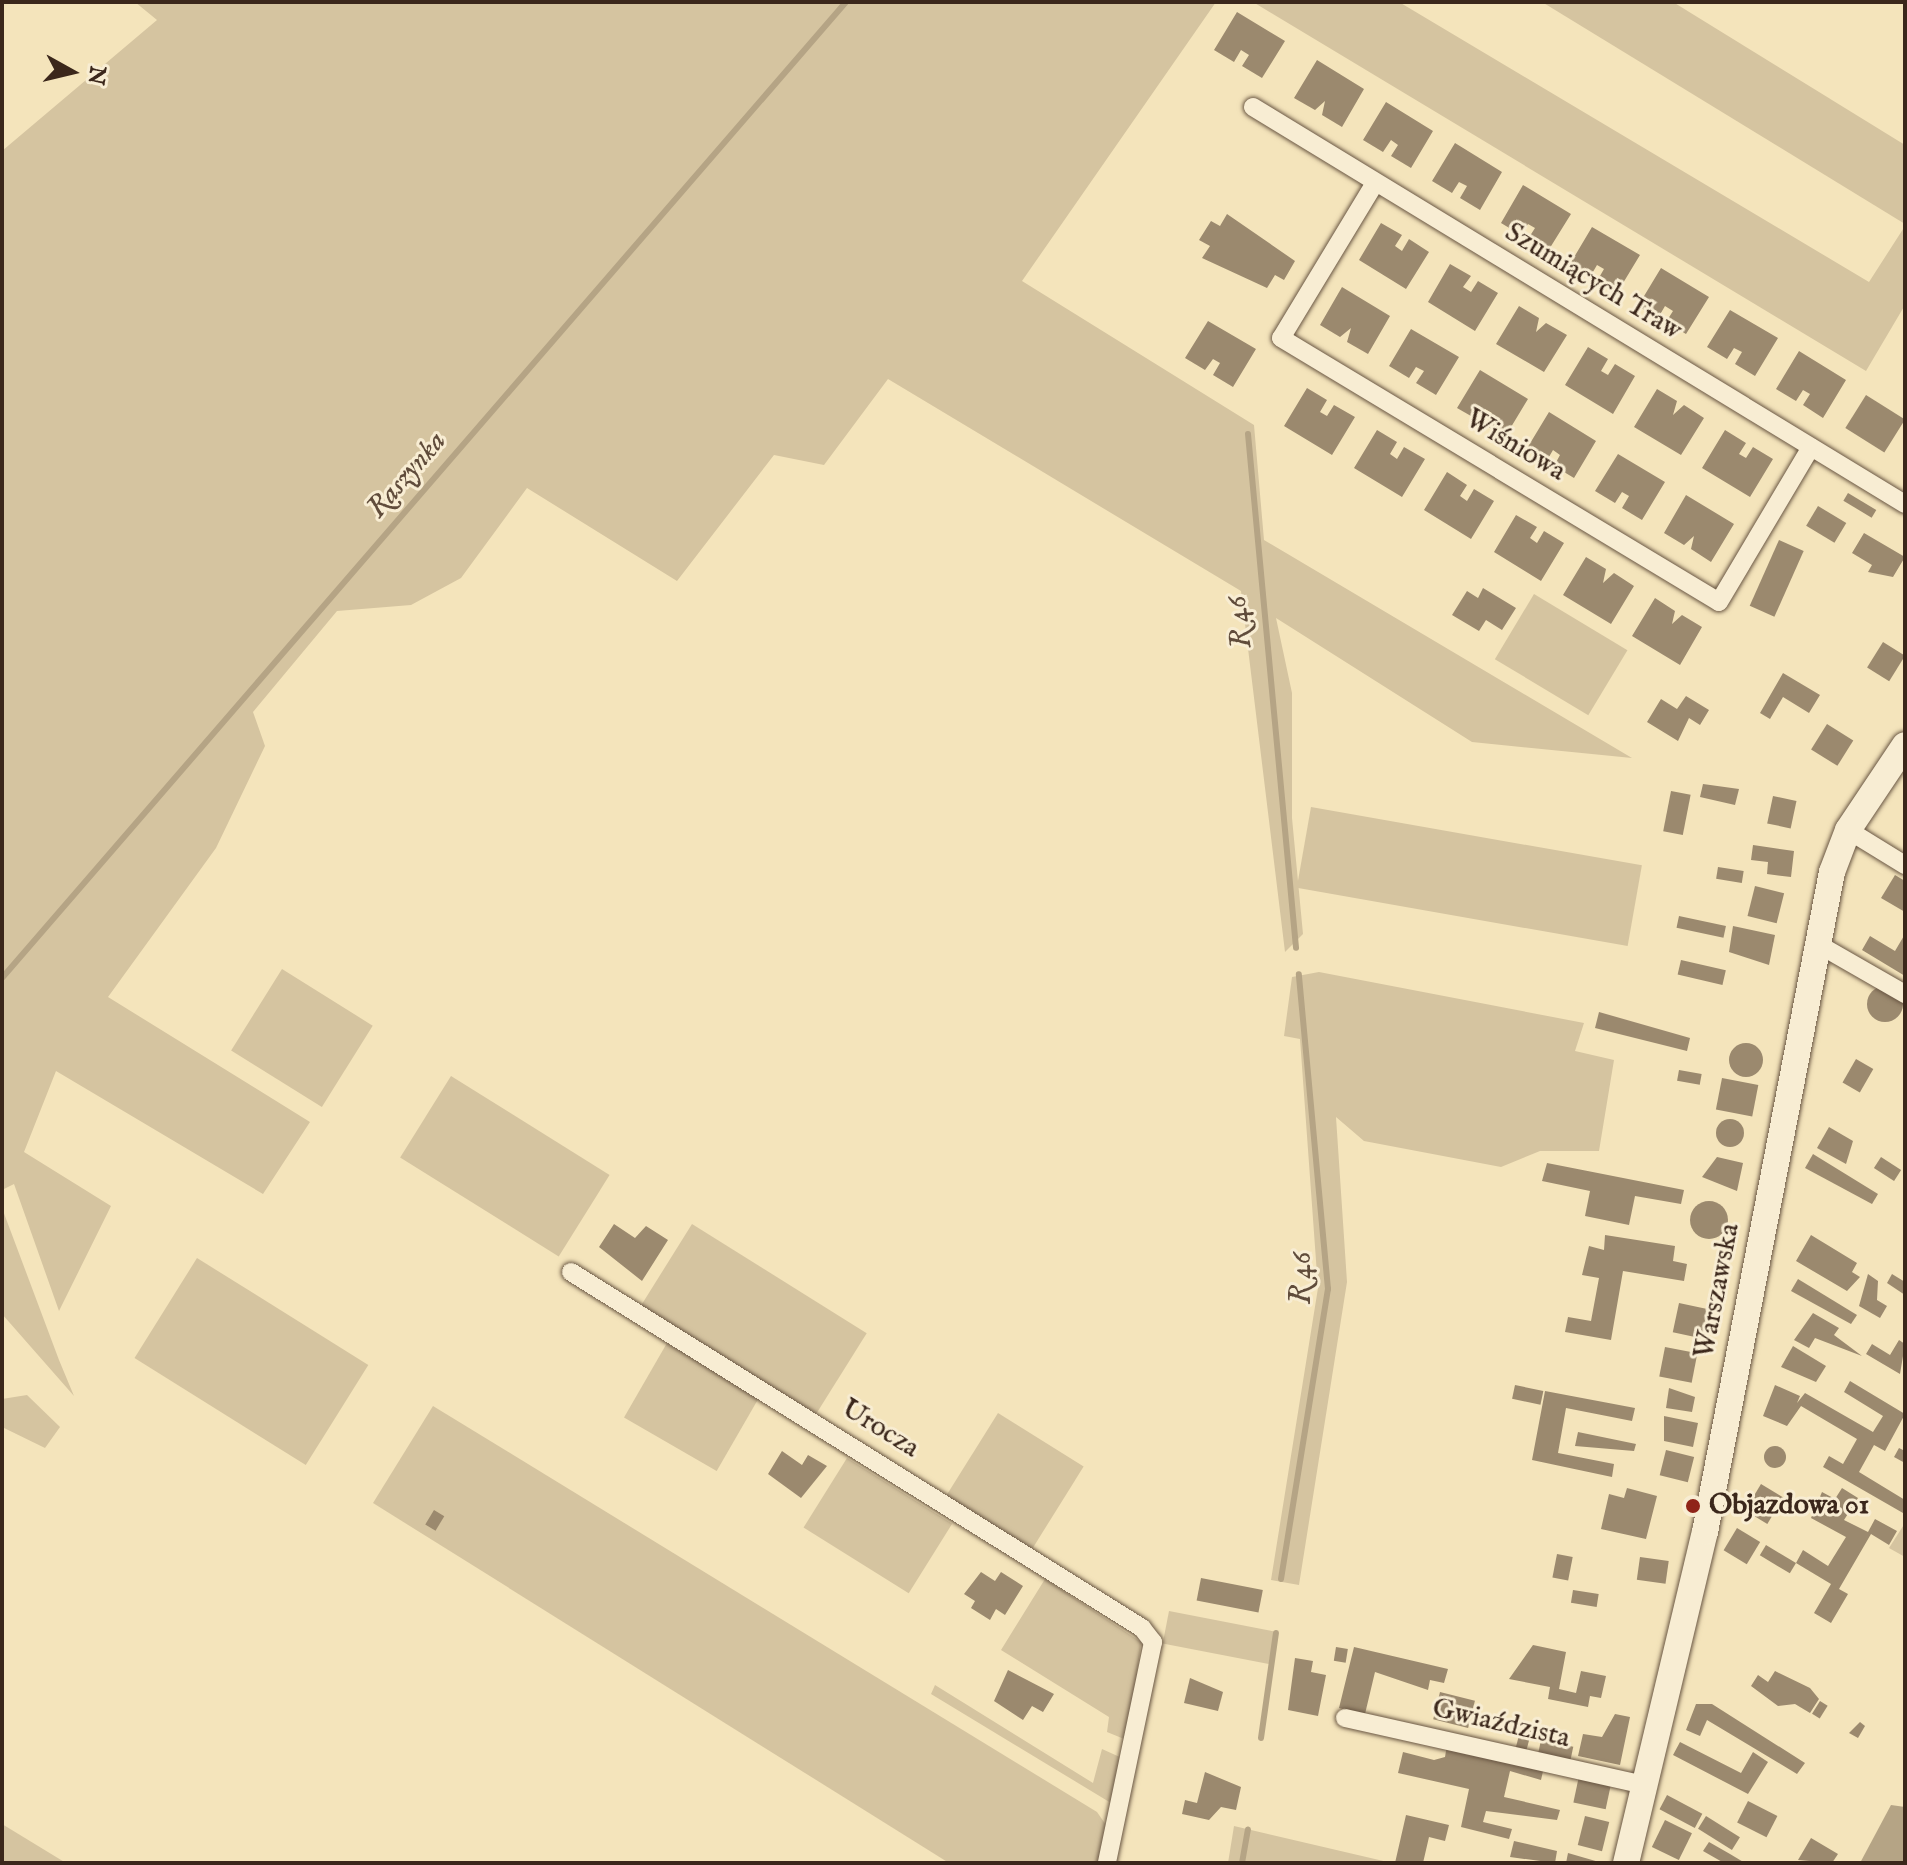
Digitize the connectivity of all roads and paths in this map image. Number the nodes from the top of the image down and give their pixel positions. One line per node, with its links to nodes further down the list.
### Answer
1 (1253, 107): 2 (street, Szumiących Traw)
2 (1375, 183): 3 (street, Szumiących Traw); 3 (street, Wiśniowa)
3 (1811, 447): 4 (street, Szumiących Traw)
4 (1905, 504)
5 (1905, 745): 6 (street, Warszawska)
6 (1848, 830): 7 (street); 8 (street, Warszawska)
7 (1905, 865)
8 (1816, 943): 9 (street); 12 (street, Warszawska)
9 (1905, 994)
10 (571, 1272): 13 (street, Urocza)
11 (1345, 1718): 12 (street, Gwiaździsta)
12 (1645, 1785): 14 (street, Warszawska)
13 (1107, 1863)
14 (1626, 1863)

